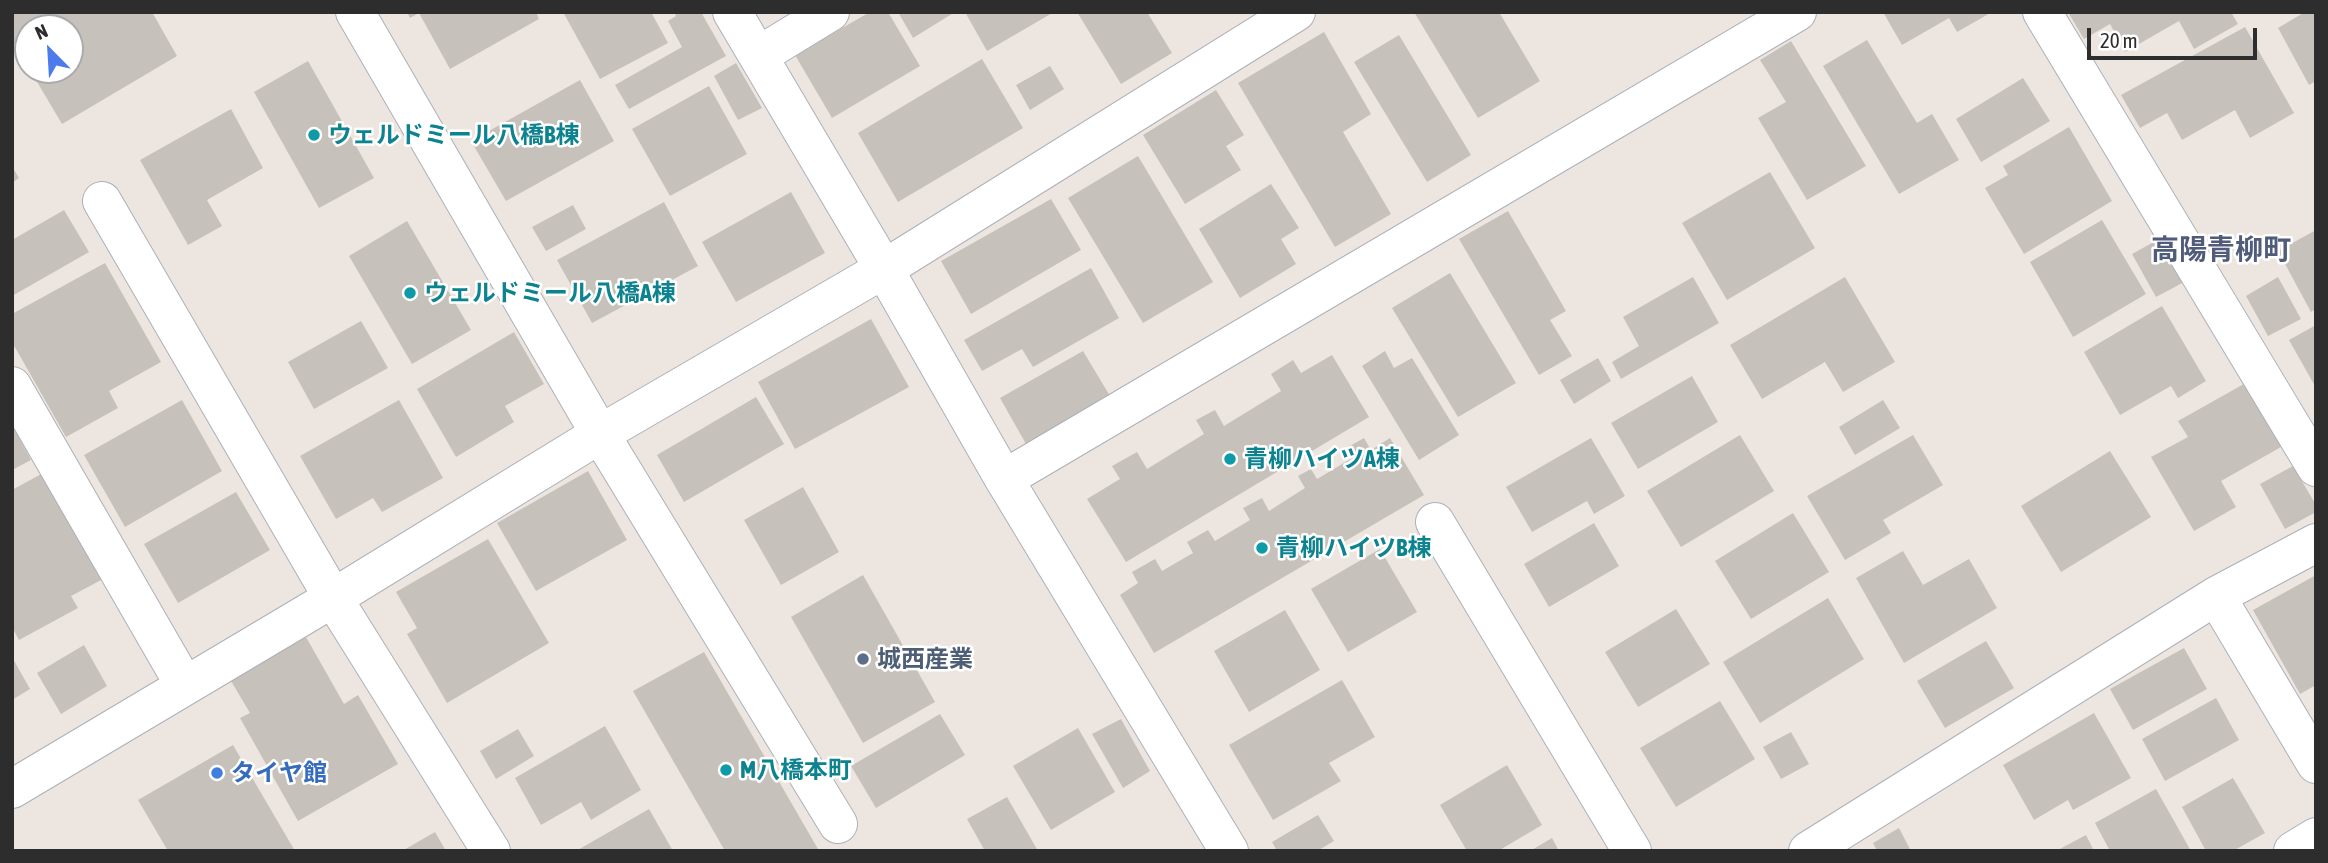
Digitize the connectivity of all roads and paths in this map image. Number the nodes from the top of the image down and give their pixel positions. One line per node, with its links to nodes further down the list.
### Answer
1 (355, 12): 11 (street)
2 (732, 12): 7 (street)
3 (830, 12): 7 (street)
4 (1296, 12): 9 (street)
5 (1797, 12): 13 (street)
6 (2042, 12): 12 (street)
7 (758, 56): 9 (street)
8 (102, 201): 17 (street)
9 (884, 269): 11 (street); 13 (street)
10 (12, 386): 18 (street)
11 (600, 433): 17 (street); 21 (street)
12 (2316, 467)
13 (1004, 479): 24 (street)
14 (1435, 522): 25 (street)
15 (2316, 543): 16 (street)
16 (2216, 596): 19 (street); 26 (street)
17 (333, 598): 18 (street); 23 (street)
18 (185, 686): 20 (street)
19 (2316, 764)
20 (12, 789)
21 (838, 824)
22 (2316, 837): 27 (street)
23 (491, 851)
24 (1229, 851)
25 (1632, 851)
26 (1808, 851)
27 (2293, 851)

